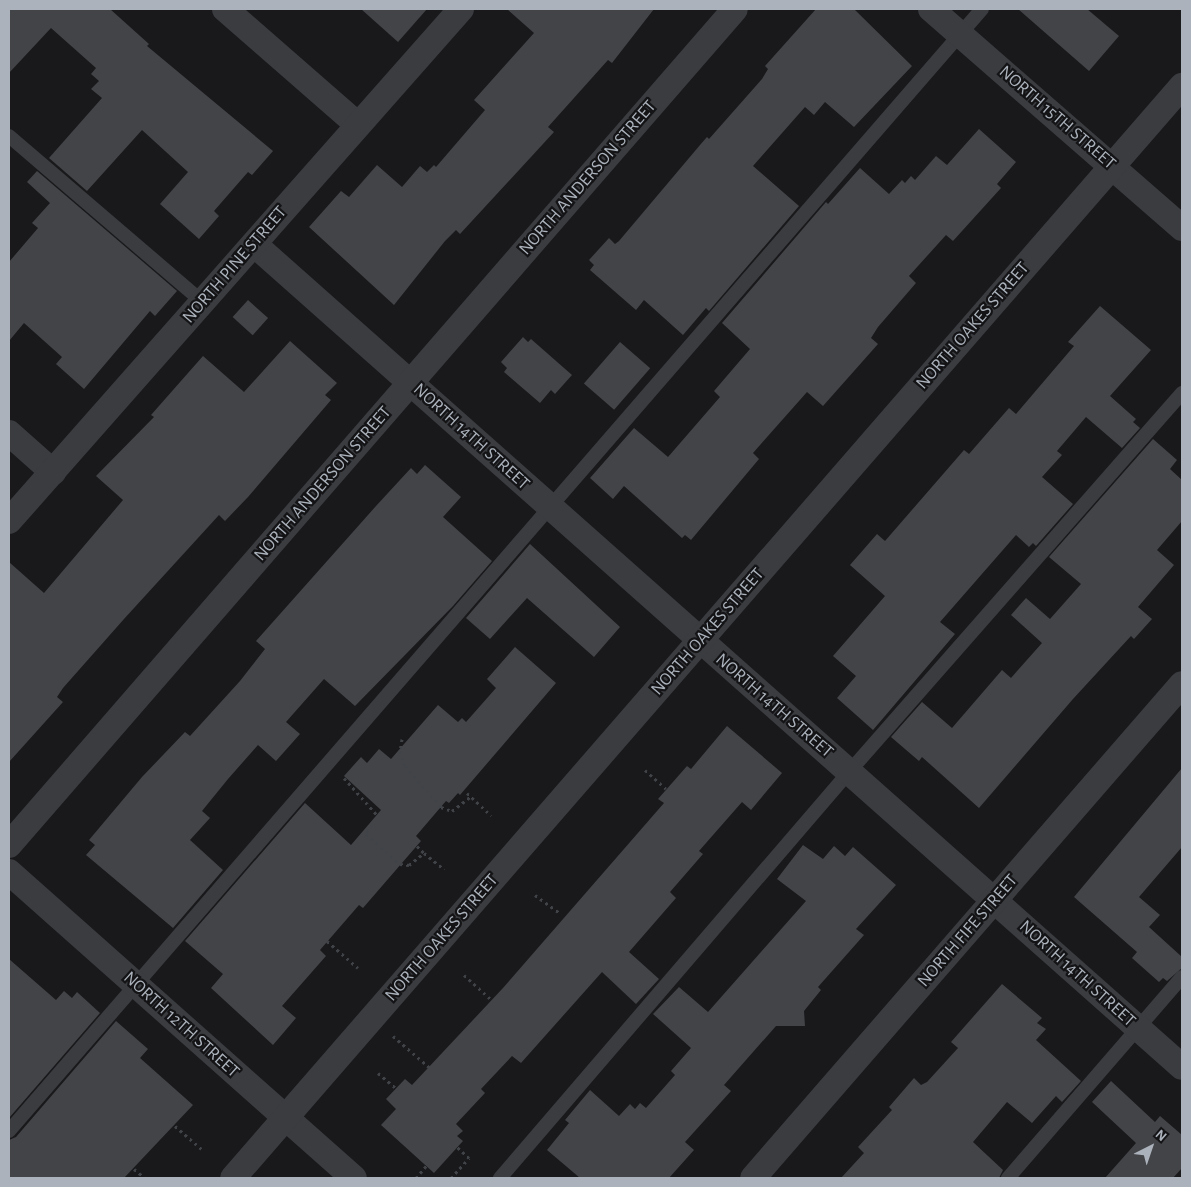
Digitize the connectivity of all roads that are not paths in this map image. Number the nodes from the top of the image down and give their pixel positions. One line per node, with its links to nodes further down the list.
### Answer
1 (225, 9): 8 (street)
2 (461, 9): 8 (street, NORTH PINE STREET)
3 (735, 9): 14 (street, NORTH ANDERSON STREET)
4 (931, 9): 6 (street, NORTH 15TH STREET)
5 (982, 9): 6 (lane)
6 (960, 34): 10 (street, NORTH 15TH STREET); 18 (lane)
7 (1182, 86): 10 (street, NORTH OAKES STREET)
8 (358, 125): 12 (street, NORTH PINE STREET)
9 (9, 136): 13 (lane)
10 (1112, 167): 11 (street, NORTH 15TH STREET); 20 (street, NORTH OAKES STREET)
11 (1182, 228)
12 (254, 244): 13 (street, NORTH PINE STREET); 14 (street, NORTH 14TH STREET)
13 (203, 302): 17 (street, NORTH PINE STREET)
14 (410, 383): 18 (street, NORTH 14TH STREET); 23 (street, NORTH ANDERSON STREET)
15 (1182, 393): 22 (lane)
16 (9, 433): 17 (street)
17 (53, 472): 19 (street, NORTH PINE STREET)
18 (549, 507): 20 (street, NORTH 14TH STREET); 27 (lane)
19 (9, 521)
20 (700, 641): 22 (street, NORTH 14TH STREET); 30 (street, NORTH OAKES STREET)
21 (1182, 684): 25 (street, NORTH FIFE STREET)
22 (850, 772): 25 (street, NORTH 14TH STREET); 34 (lane)
23 (9, 845)
24 (9, 872): 27 (street, NORTH 12TH STREET)
25 (994, 900): 28 (street, NORTH 14TH STREET); 35 (street, NORTH FIFE STREET)
26 (1182, 977): 28 (lane)
27 (136, 985): 30 (street, NORTH 12TH STREET); 31 (lane)
28 (1138, 1028): 29 (street, NORTH 14TH STREET); 36 (lane)
29 (1182, 1067)
30 (286, 1118): 32 (street, NORTH OAKES STREET); 33 (street, NORTH 12TH STREET)
31 (9, 1131)
32 (233, 1178)
33 (354, 1178)
34 (500, 1178)
35 (753, 1178)
36 (1008, 1178)

